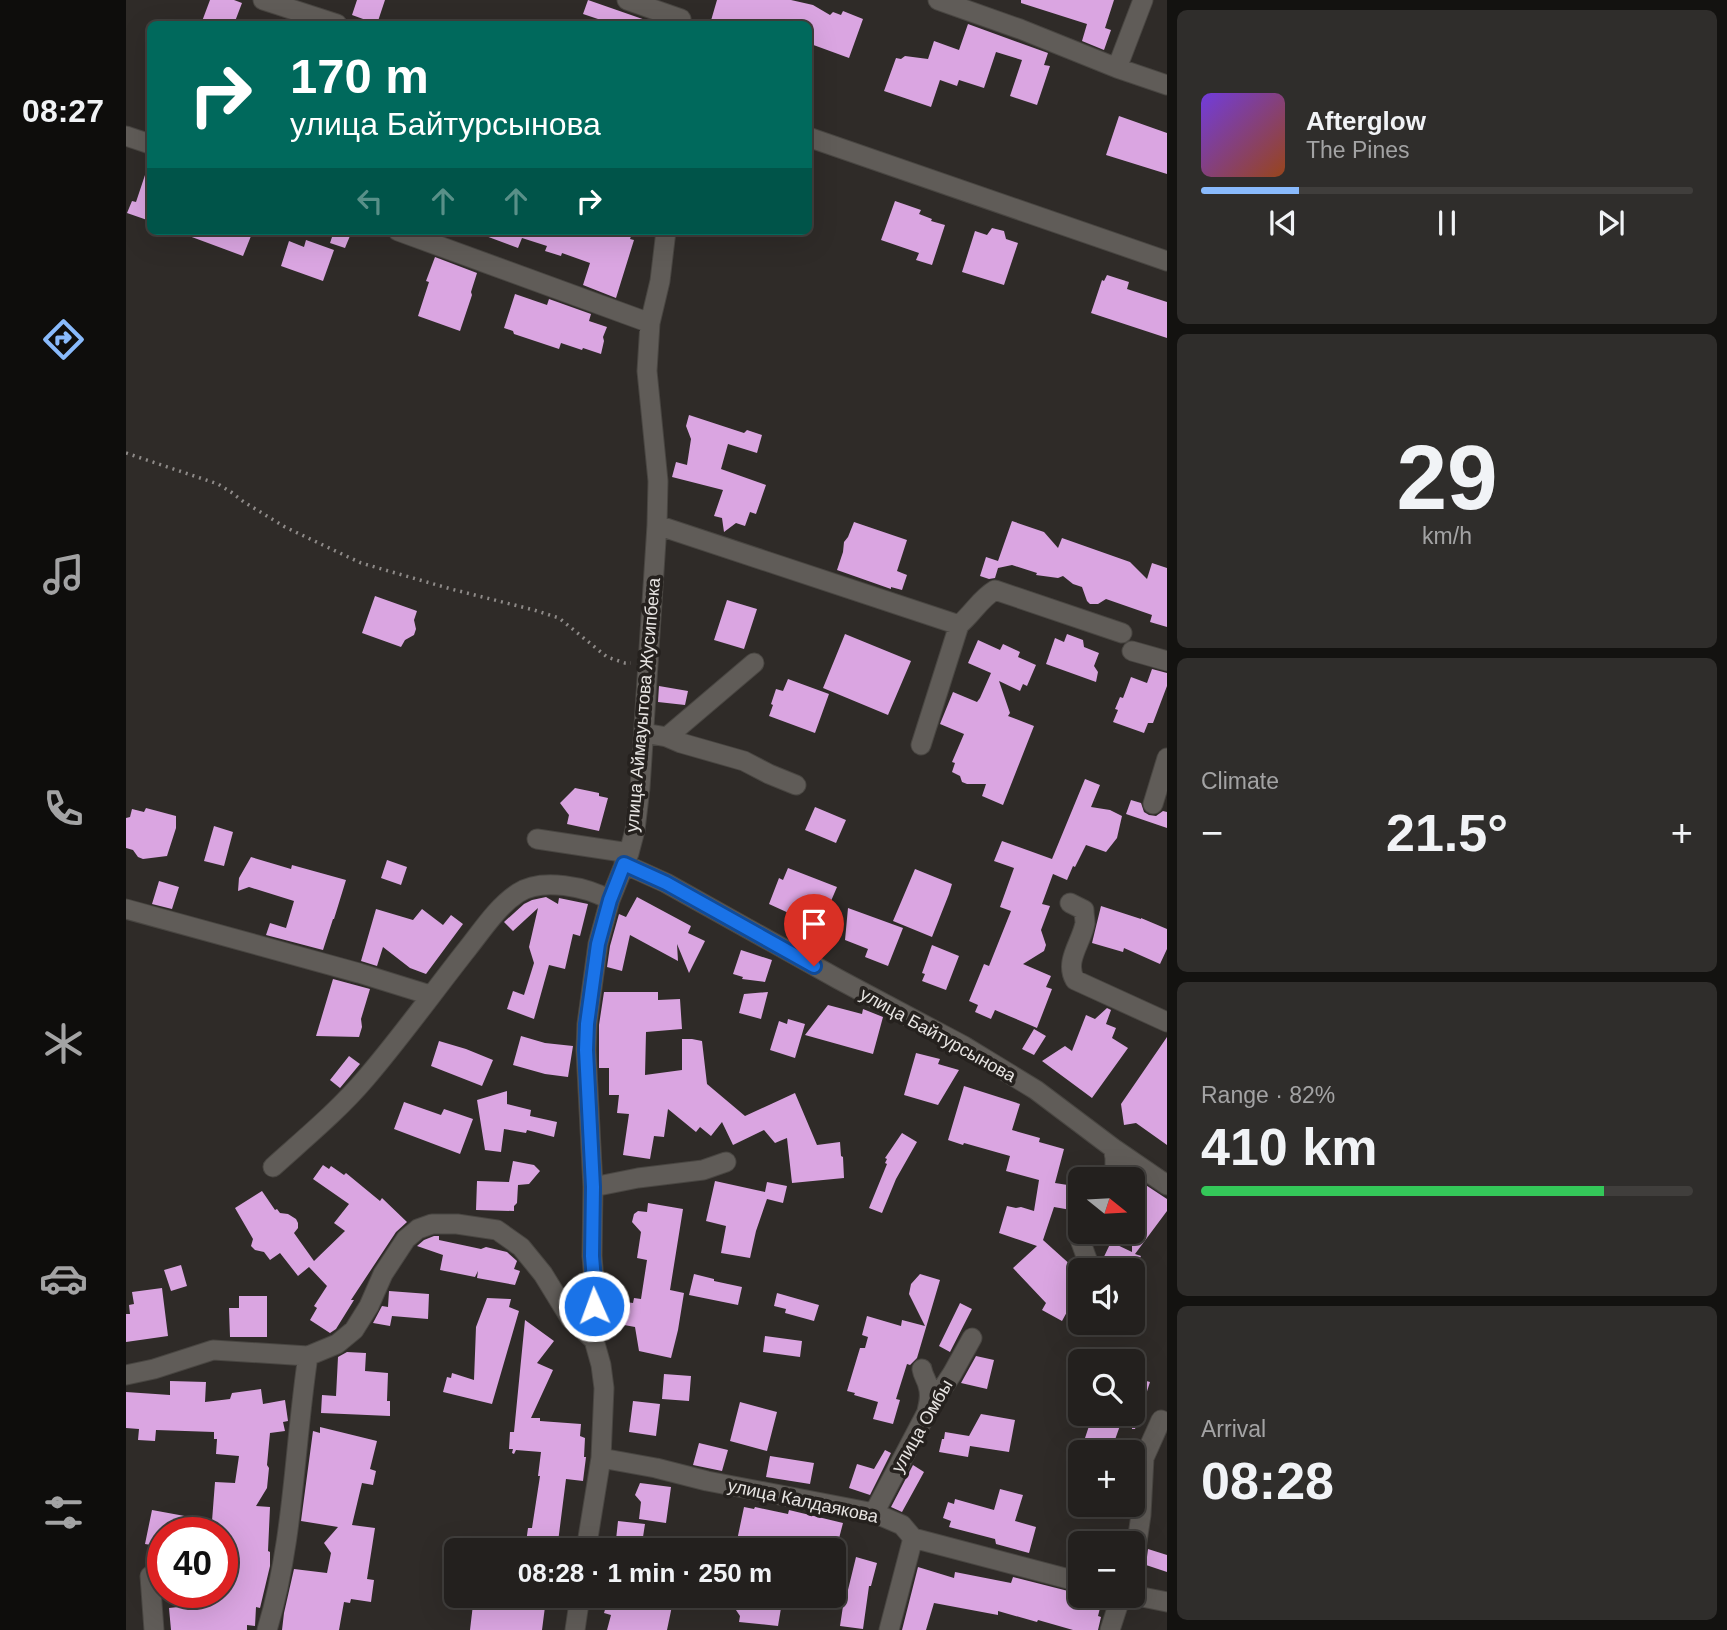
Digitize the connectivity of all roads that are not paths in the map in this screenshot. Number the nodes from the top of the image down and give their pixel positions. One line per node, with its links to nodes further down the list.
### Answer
1 (263, 0): 6 (street)
2 (628, 0): 5 (street)
3 (939, 0): 7 (street)
4 (1143, 0): 7 (street)
5 (681, 14)
6 (328, 21)
7 (1117, 68): 8 (street)
8 (1167, 85)
9 (126, 136): 11 (street)
10 (812, 138): 14 (street)
11 (147, 144)
12 (409, 235): 15 (street)
13 (666, 235): 15 (street, улица Аймауытова Жусипбека)
14 (1167, 261)
15 (650, 323): 16 (street, улица Аймауытова Жусипбека)
16 (657, 524): 17 (street); 22 (street, улица Аймауытова Жусипбека)
17 (959, 625): 18 (street); 24 (street)
18 (1122, 633)
19 (1132, 651): 20 (street)
20 (1167, 661)
21 (754, 663): 23 (street)
22 (644, 733): 23 (street); 29 (street, улица Аймауытова Жусипбека)
23 (667, 737): 26 (street)
24 (921, 745)
25 (1167, 758): 27 (street)
26 (796, 785)
27 (1153, 804)
28 (537, 839): 29 (street, улица Байтурсынова)
29 (626, 859): 30 (street, улица Аймауытова Жусипбека); 35 (street, улица Байтурсынова)
30 (610, 900): 33 (street); 40 (street, улица Аймауытова Жусипбека)
31 (1070, 903): 34 (street)
32 (126, 909): 33 (street)
33 (430, 995): 37 (street)
34 (1167, 1022)
35 (1113, 1148): 38 (street); 39 (street, улица Байтурсынова)
36 (726, 1162): 40 (street)
37 (273, 1167)
38 (1115, 1167)
39 (1167, 1185)
40 (593, 1187): 42 (street, улица Аймауытова Жусипбека)
41 (972, 1338): 46 (street, улица Омбы)
42 (594, 1340): 43 (street); 48 (street, улица Аймауытова Жусипбека)
43 (308, 1356): 45 (street); 60 (street)
44 (922, 1368): 46 (street)
45 (126, 1375)
46 (927, 1412): 49 (street, улица Омбы)
47 (1161, 1420): 50 (street)
48 (601, 1458): 49 (street, улица Калдаякова); 51 (street, улица Аймауытова Жусипбека)
49 (874, 1513): 52 (street, улица Калдаякова)
50 (1139, 1531)
51 (588, 1538)
52 (913, 1538): 53 (street, улица Калдаякова); 62 (street)
53 (1068, 1578)
54 (1145, 1598): 55 (street)
55 (1167, 1602)
56 (152, 1608): 59 (street)
57 (578, 1608): 61 (street)
58 (1118, 1608): 63 (street)
59 (154, 1630)
60 (267, 1630)
61 (575, 1630)
62 (889, 1630)
63 (1110, 1630)

